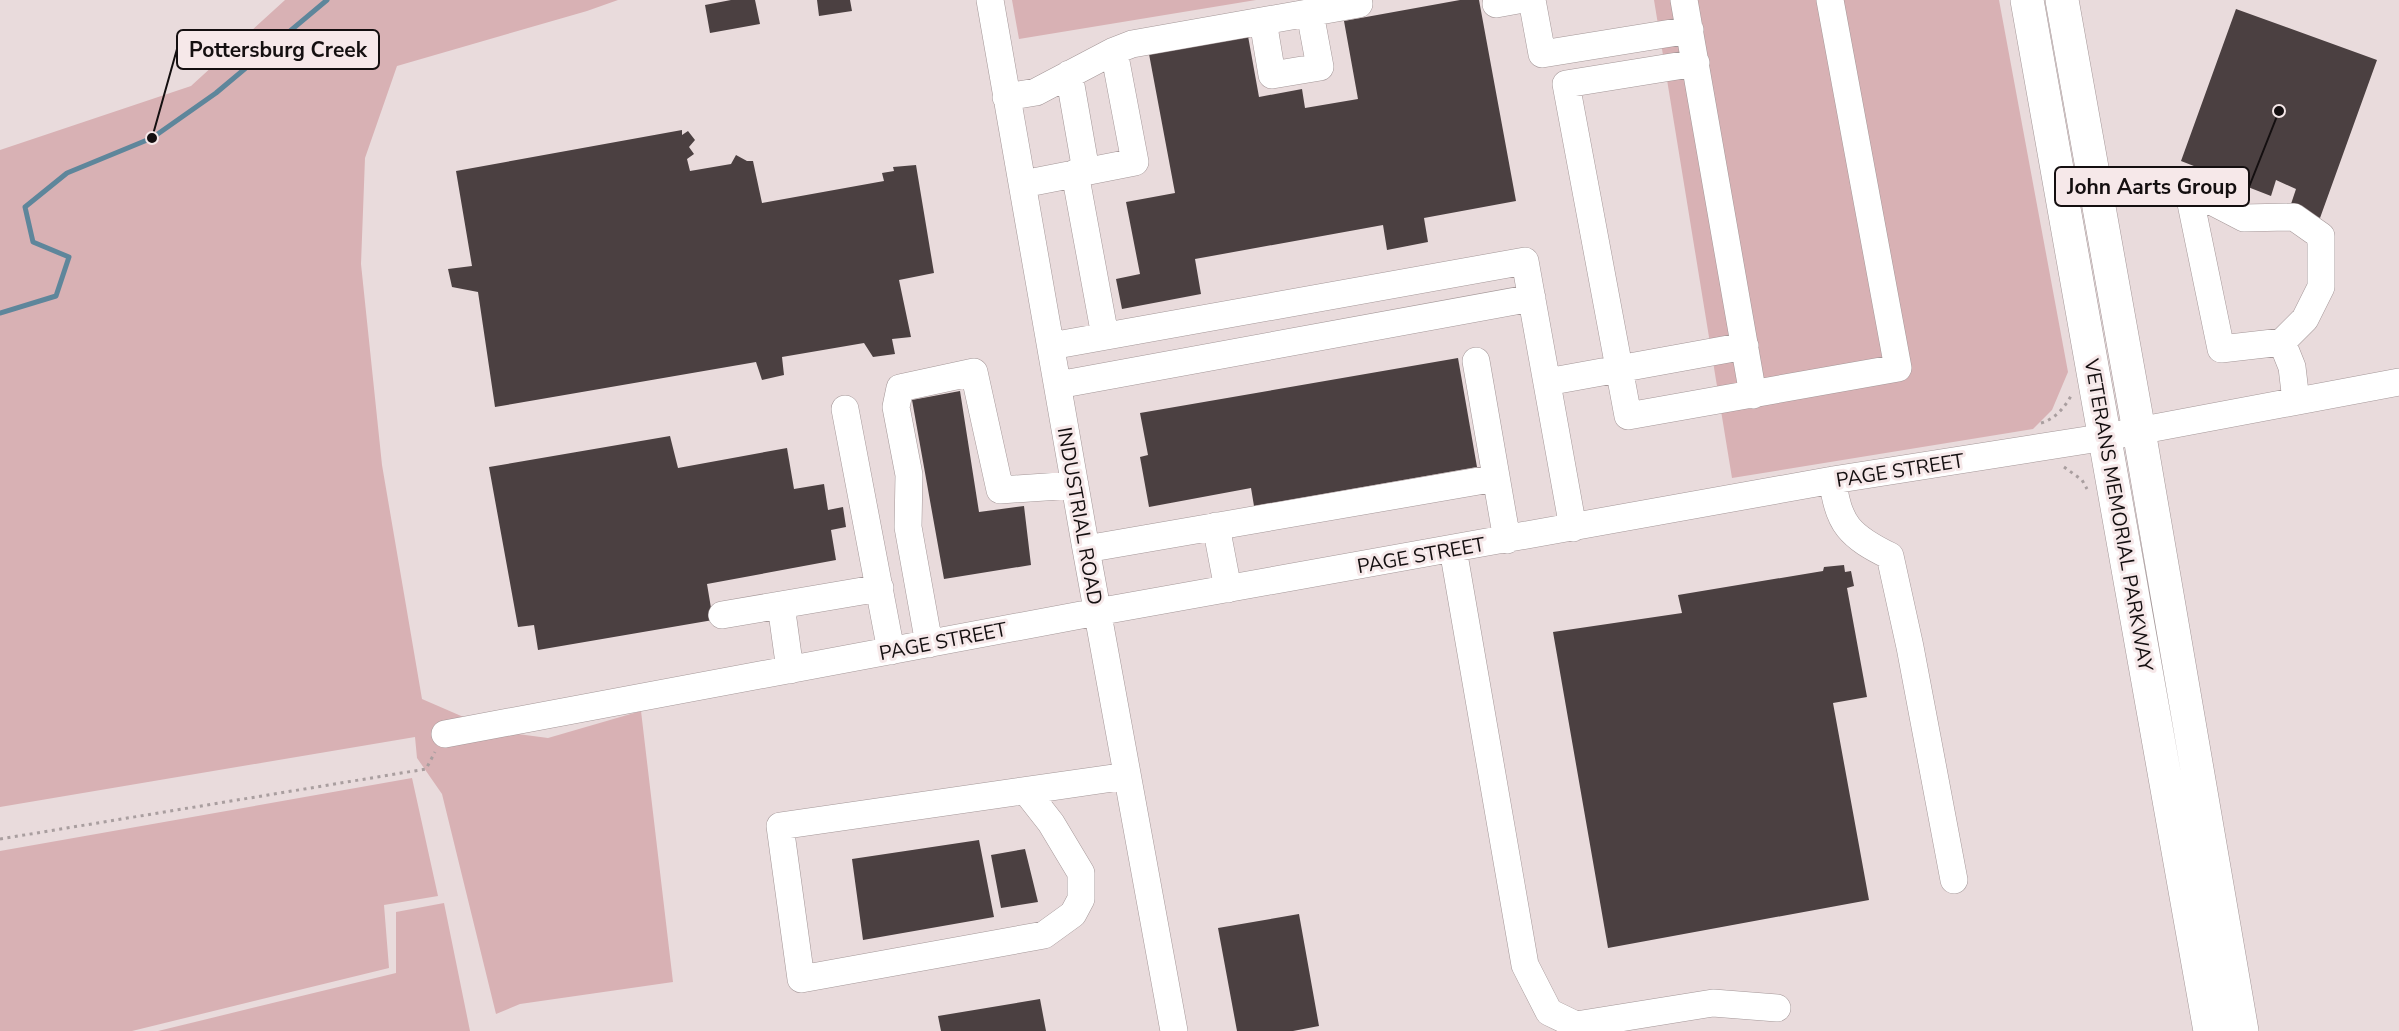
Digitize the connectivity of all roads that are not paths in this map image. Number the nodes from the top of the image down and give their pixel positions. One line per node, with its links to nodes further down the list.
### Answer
1 (990, 0): 14 (street, INDUSTRIAL ROAD)
2 (1532, 0): 10 (street)
3 (1684, 0): 10 (street)
4 (1830, 0): 27 (street)
5 (2027, 0): 31 (highway, VETERANS MEMORIAL PARKWAY)
6 (2062, 0): 30 (highway, VETERANS MEMORIAL PARKWAY)
7 (1359, 4): 8 (street)
8 (1311, 13): 9 (street); 9 (street)
9 (1263, 21): 11 (street)
10 (1690, 30): 12 (street)
11 (1114, 51): 13 (street); 15 (street)
12 (1696, 63): 21 (street); 23 (street)
13 (1069, 74): 14 (street); 15 (street)
14 (1006, 97): 16 (street, INDUSTRIAL ROAD)
15 (1081, 172): 16 (street); 18 (street)
16 (1023, 184): 20 (street, INDUSTRIAL ROAD)
17 (1532, 298): 18 (street); 24 (street); 26 (street)
18 (1105, 336): 20 (street)
19 (2282, 342): 19 (street); 28 (street)
20 (1051, 346): 26 (street, INDUSTRIAL ROAD)
21 (1745, 346): 23 (street); 27 (street)
22 (1476, 361): 32 (street)
23 (1619, 368): 24 (street); 27 (street)
24 (1546, 382): 36 (street)
25 (2399, 382): 28 (street, PAGE STREET)
26 (1058, 385): 34 (street, INDUSTRIAL ROAD)
27 (1753, 395)
28 (2296, 401): 30 (street, PAGE STREET)
29 (845, 409): 40 (street)
30 (2139, 431): 31 (street, PAGE STREET); 55 (highway, VETERANS MEMORIAL PARKWAY)
31 (2106, 437): 33 (street, PAGE STREET); 54 (highway, VETERANS MEMORIAL PARKWAY)
32 (1496, 478): 35 (street); 37 (street)
33 (1833, 480): 36 (street, PAGE STREET); 51 (street)
34 (1075, 486): 38 (street, INDUSTRIAL ROAD); 45 (street)
35 (1216, 526): 38 (street); 41 (street)
36 (1573, 528): 37 (street, PAGE STREET)
37 (1507, 540): 39 (street, PAGE STREET)
38 (1086, 549): 43 (street, INDUSTRIAL ROAD)
39 (1453, 549): 41 (street, PAGE STREET); 52 (street)
40 (879, 588): 42 (street); 46 (street)
41 (1228, 589): 43 (street, PAGE STREET)
42 (781, 605): 44 (street); 47 (street)
43 (1097, 612): 45 (street, PAGE STREET); 49 (street, INDUSTRIAL ROAD)
44 (722, 615)
45 (928, 644): 46 (street, PAGE STREET)
46 (891, 651): 47 (street, PAGE STREET)
47 (790, 670): 48 (street, PAGE STREET)
48 (445, 734)
49 (1127, 776): 50 (street); 53 (street, INDUSTRIAL ROAD)
50 (1026, 791): 50 (street)
51 (1954, 880)
52 (1777, 1008)
53 (1174, 1031)
54 (2210, 1031)
55 (2242, 1031)

